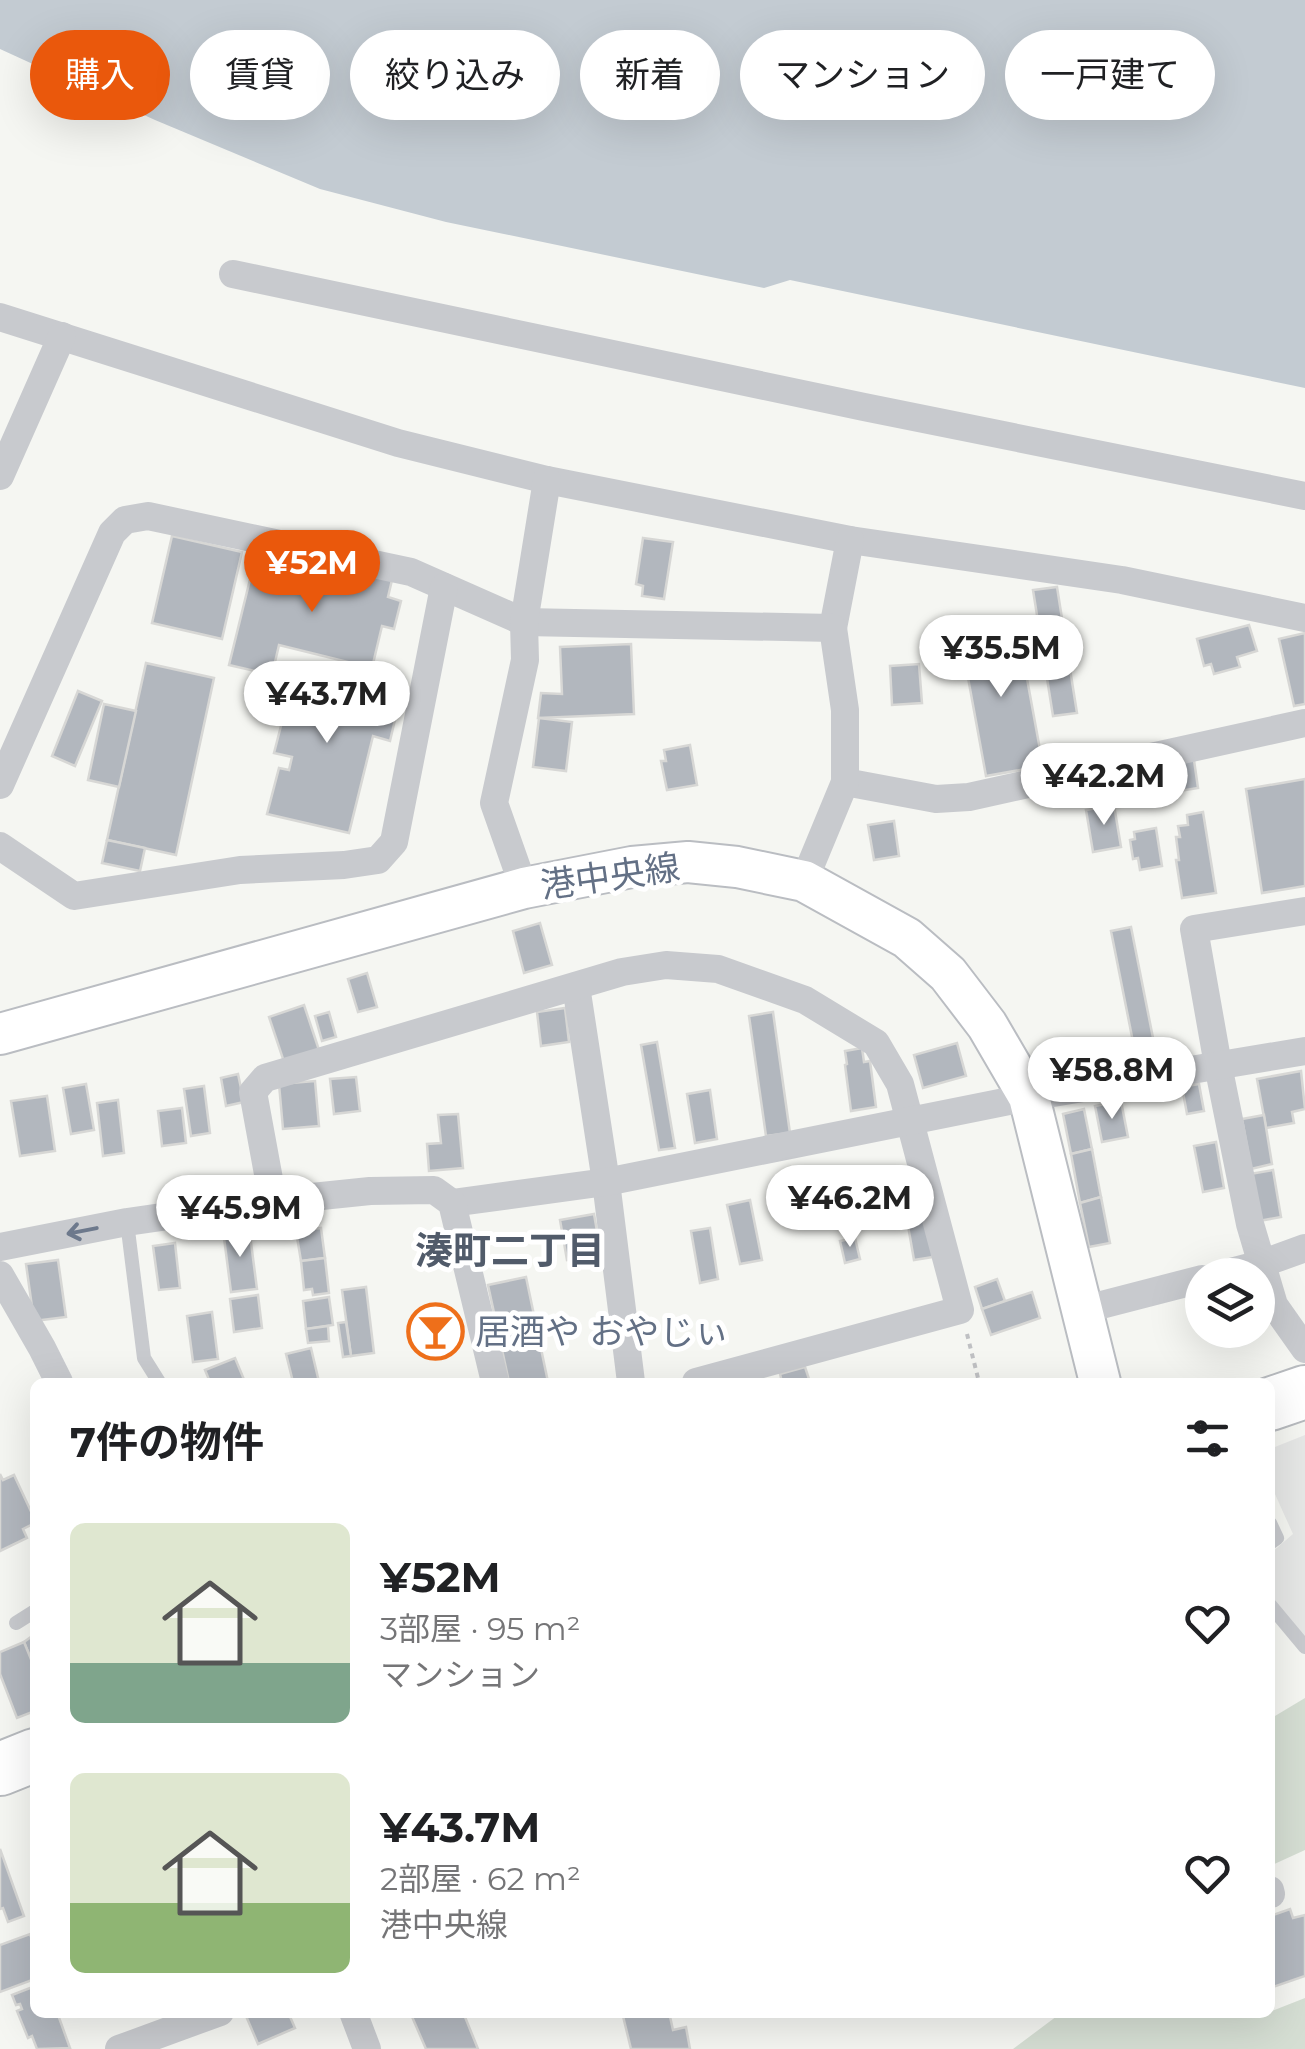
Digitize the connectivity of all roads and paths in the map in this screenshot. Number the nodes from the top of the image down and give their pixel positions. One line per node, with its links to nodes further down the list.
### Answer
1 (234, 274): 6 (street)
2 (0, 317): 3 (street)
3 (62, 336): 4 (street); 5 (street)
4 (0, 476)
5 (547, 480): 7 (street); 10 (street)
6 (1305, 496)
7 (850, 540): 9 (street); 11 (street)
8 (444, 587): 10 (street); 14 (street); 15 (street)
9 (1305, 618)
10 (524, 622): 11 (street); 17 (street)
11 (833, 628): 13 (street)
12 (1305, 722): 13 (street)
13 (845, 782): 16 (street)
14 (0, 784)
15 (0, 846)
16 (804, 881): 17 (street, 港中央線); 23 (street, 港中央線)
17 (524, 888): 20 (street, 港中央線)
18 (1305, 912): 22 (street)
19 (576, 986): 24 (street); 25 (street); 26 (street)
20 (0, 1034)
21 (1305, 1051): 22 (street)
22 (1218, 1064): 23 (street); 31 (street)
23 (1029, 1098): 24 (street); 37 (street, 港中央線)
24 (912, 1120): 25 (street); 36 (street)
25 (606, 1182): 27 (street); 42 (street)
26 (272, 1201): 27 (street); 28 (street)
27 (452, 1203): 41 (street)
28 (126, 1222): 29 (street, one-way to 29); 40 (lane)
29 (0, 1247)
30 (1305, 1248): 32 (street)
31 (1259, 1258)
32 (1275, 1259)
33 (0, 1275): 39 (street)
34 (1185, 1283): 37 (street)
35 (1275, 1306): 38 (street)
36 (960, 1310): 43 (street); 44 (path)
37 (1082, 1310): 45 (street, 港中央線)
38 (1305, 1349)
39 (57, 1378)
40 (156, 1378)
41 (495, 1378)
42 (630, 1378)
43 (711, 1378)
44 (978, 1378)
45 (1099, 1378)
46 (1305, 1392): 47 (highway)
47 (1275, 1402)
48 (1275, 1610): 51 (lane)
49 (30, 1615): 50 (lane)
50 (16, 1623)
51 (1305, 1646)
52 (30, 1757): 53 (highway)
53 (0, 1769)
54 (204, 2018): 56 (street)
55 (354, 2018): 57 (street)
56 (119, 2049)
57 (367, 2049)

